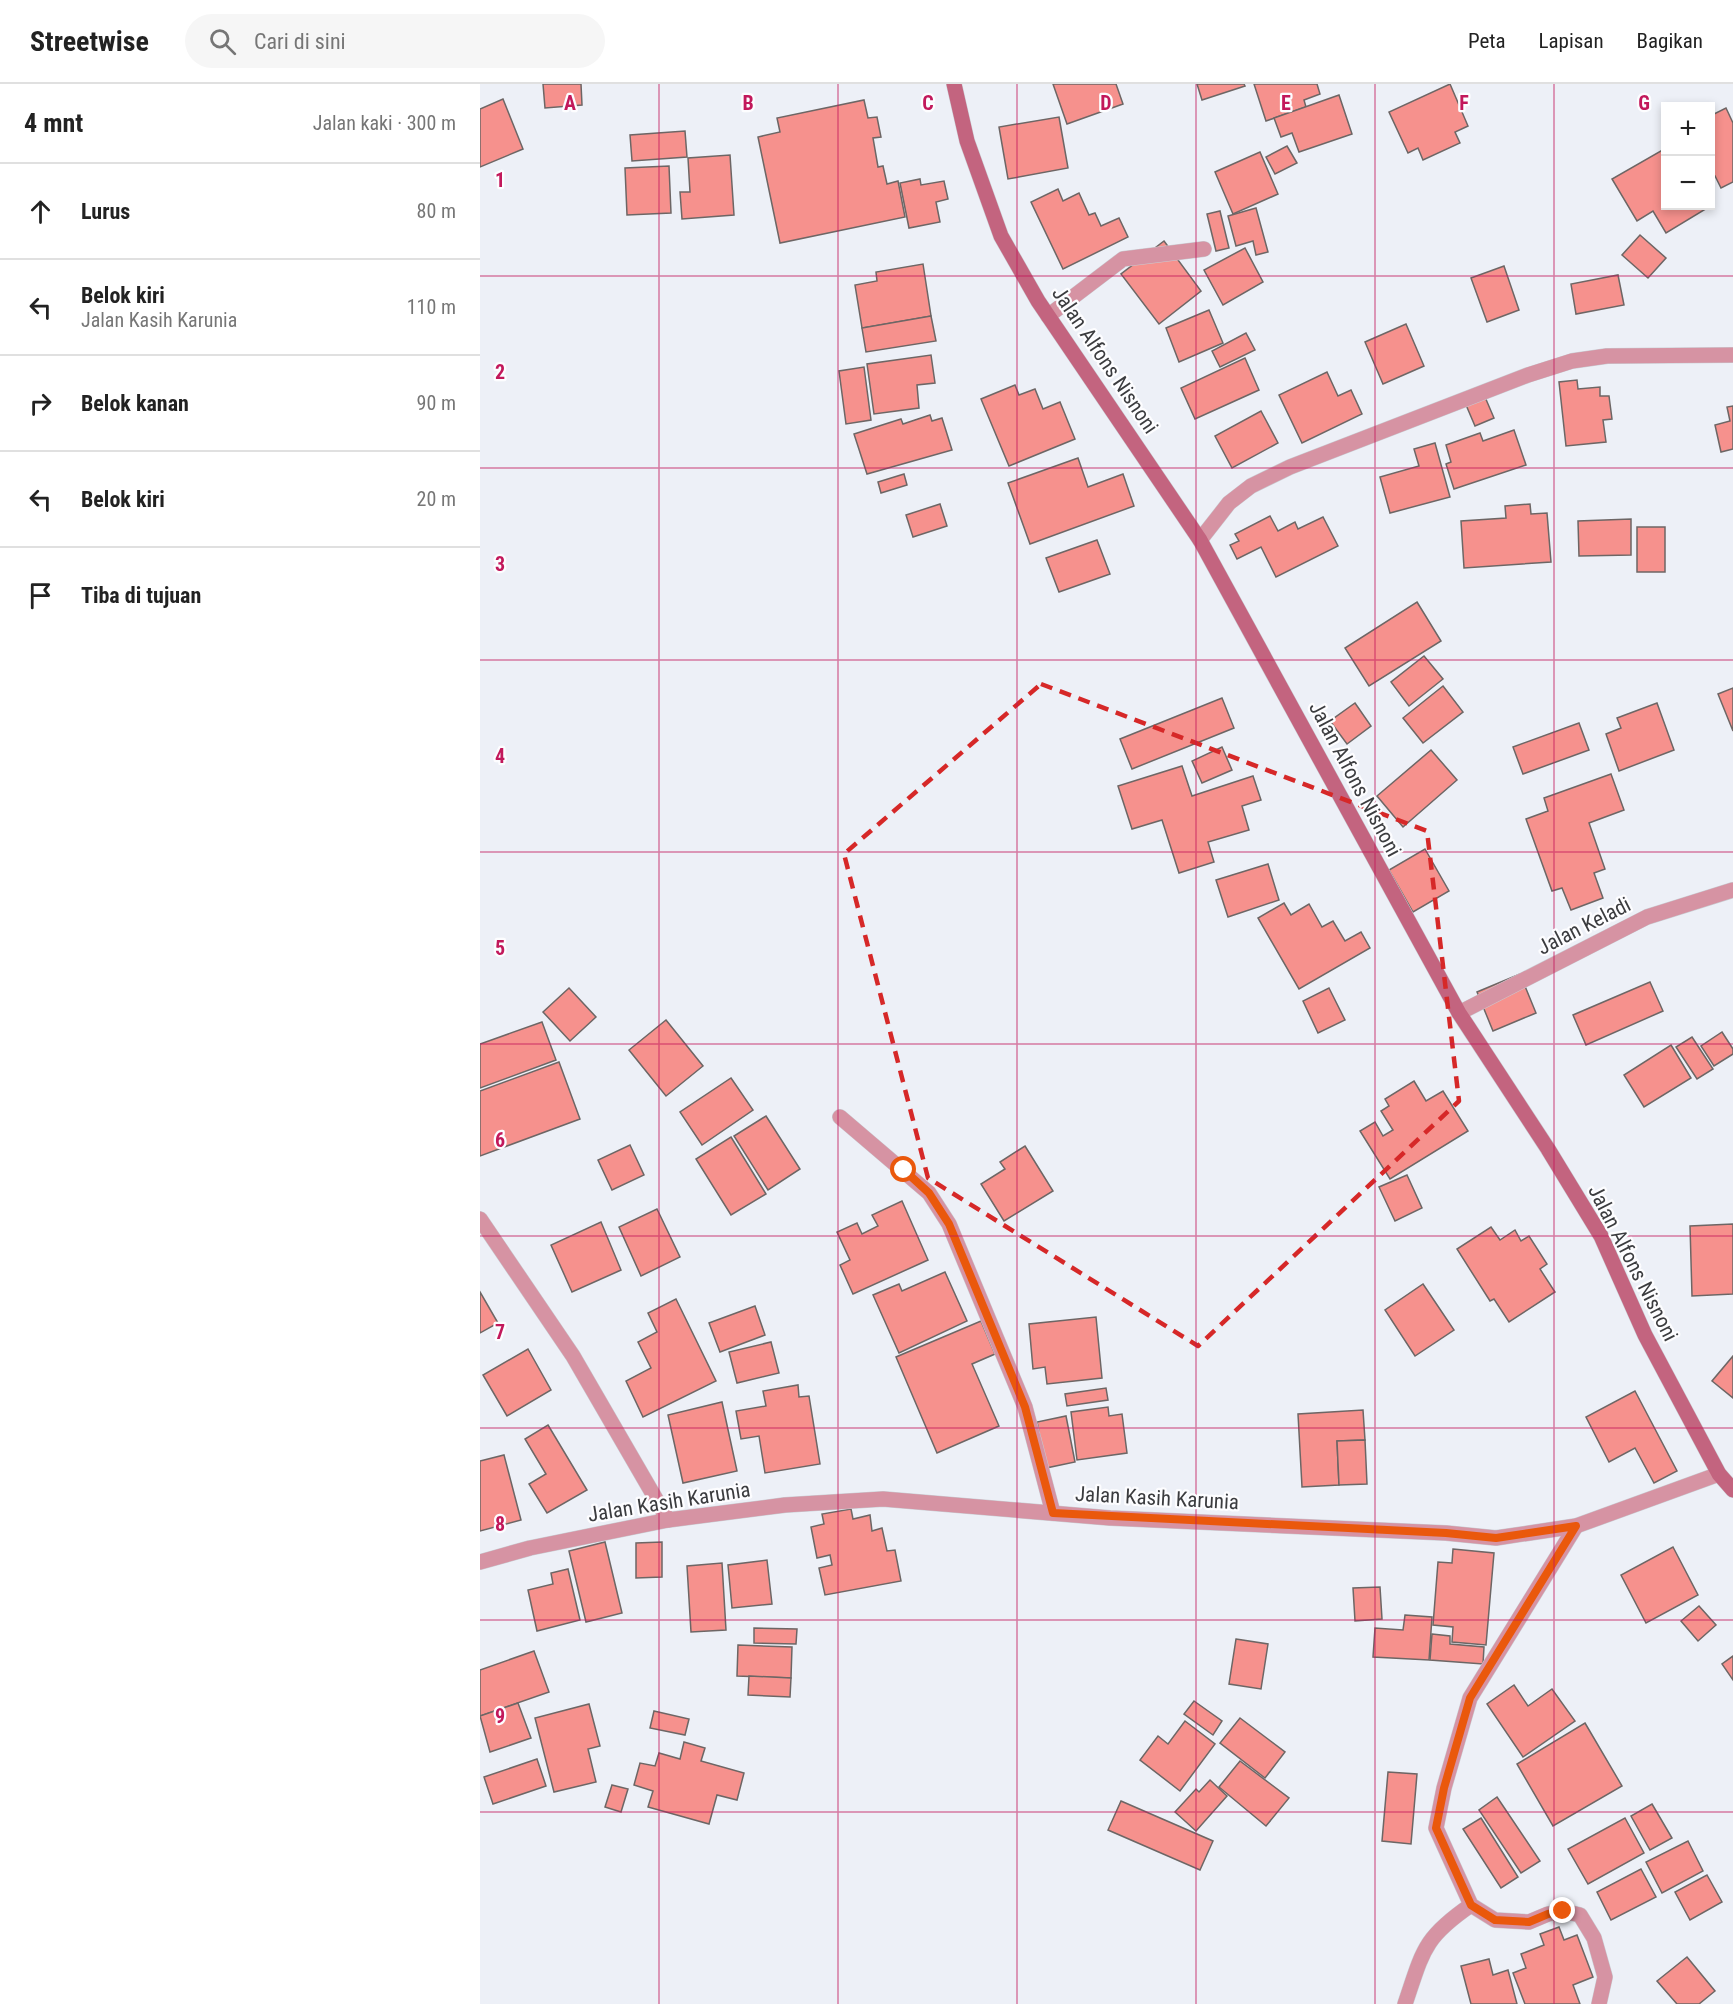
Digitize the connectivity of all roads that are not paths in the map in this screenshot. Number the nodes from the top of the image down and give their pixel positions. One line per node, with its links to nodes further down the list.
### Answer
1 (954, 84): 3 (main road, Jalan Alfons Nisnoni)
2 (1204, 249): 3 (street)
3 (1048, 316): 5 (main road, Jalan Alfons Nisnoni)
4 (1733, 355): 5 (street)
5 (1200, 540): 7 (main road, Jalan Alfons Nisnoni)
6 (1733, 890): 7 (street, Jalan Keladi)
7 (1460, 1013): 10 (main road, Jalan Alfons Nisnoni)
8 (840, 1117): 12 (street)
9 (480, 1219): 13 (street)
10 (1719, 1474): 11 (main road, Jalan Alfons Nisnoni); 14 (street, Jalan Kasih Karunia)
11 (1733, 1490)
12 (1053, 1513): 13 (street, Jalan Kasih Karunia); 14 (street, Jalan Kasih Karunia)
13 (668, 1521): 15 (street, Jalan Kasih Karunia)
14 (1576, 1526): 16 (street)
15 (480, 1562)
16 (1471, 1905): 17 (street); 18 (street)
17 (1405, 2004)
18 (1599, 2004)

